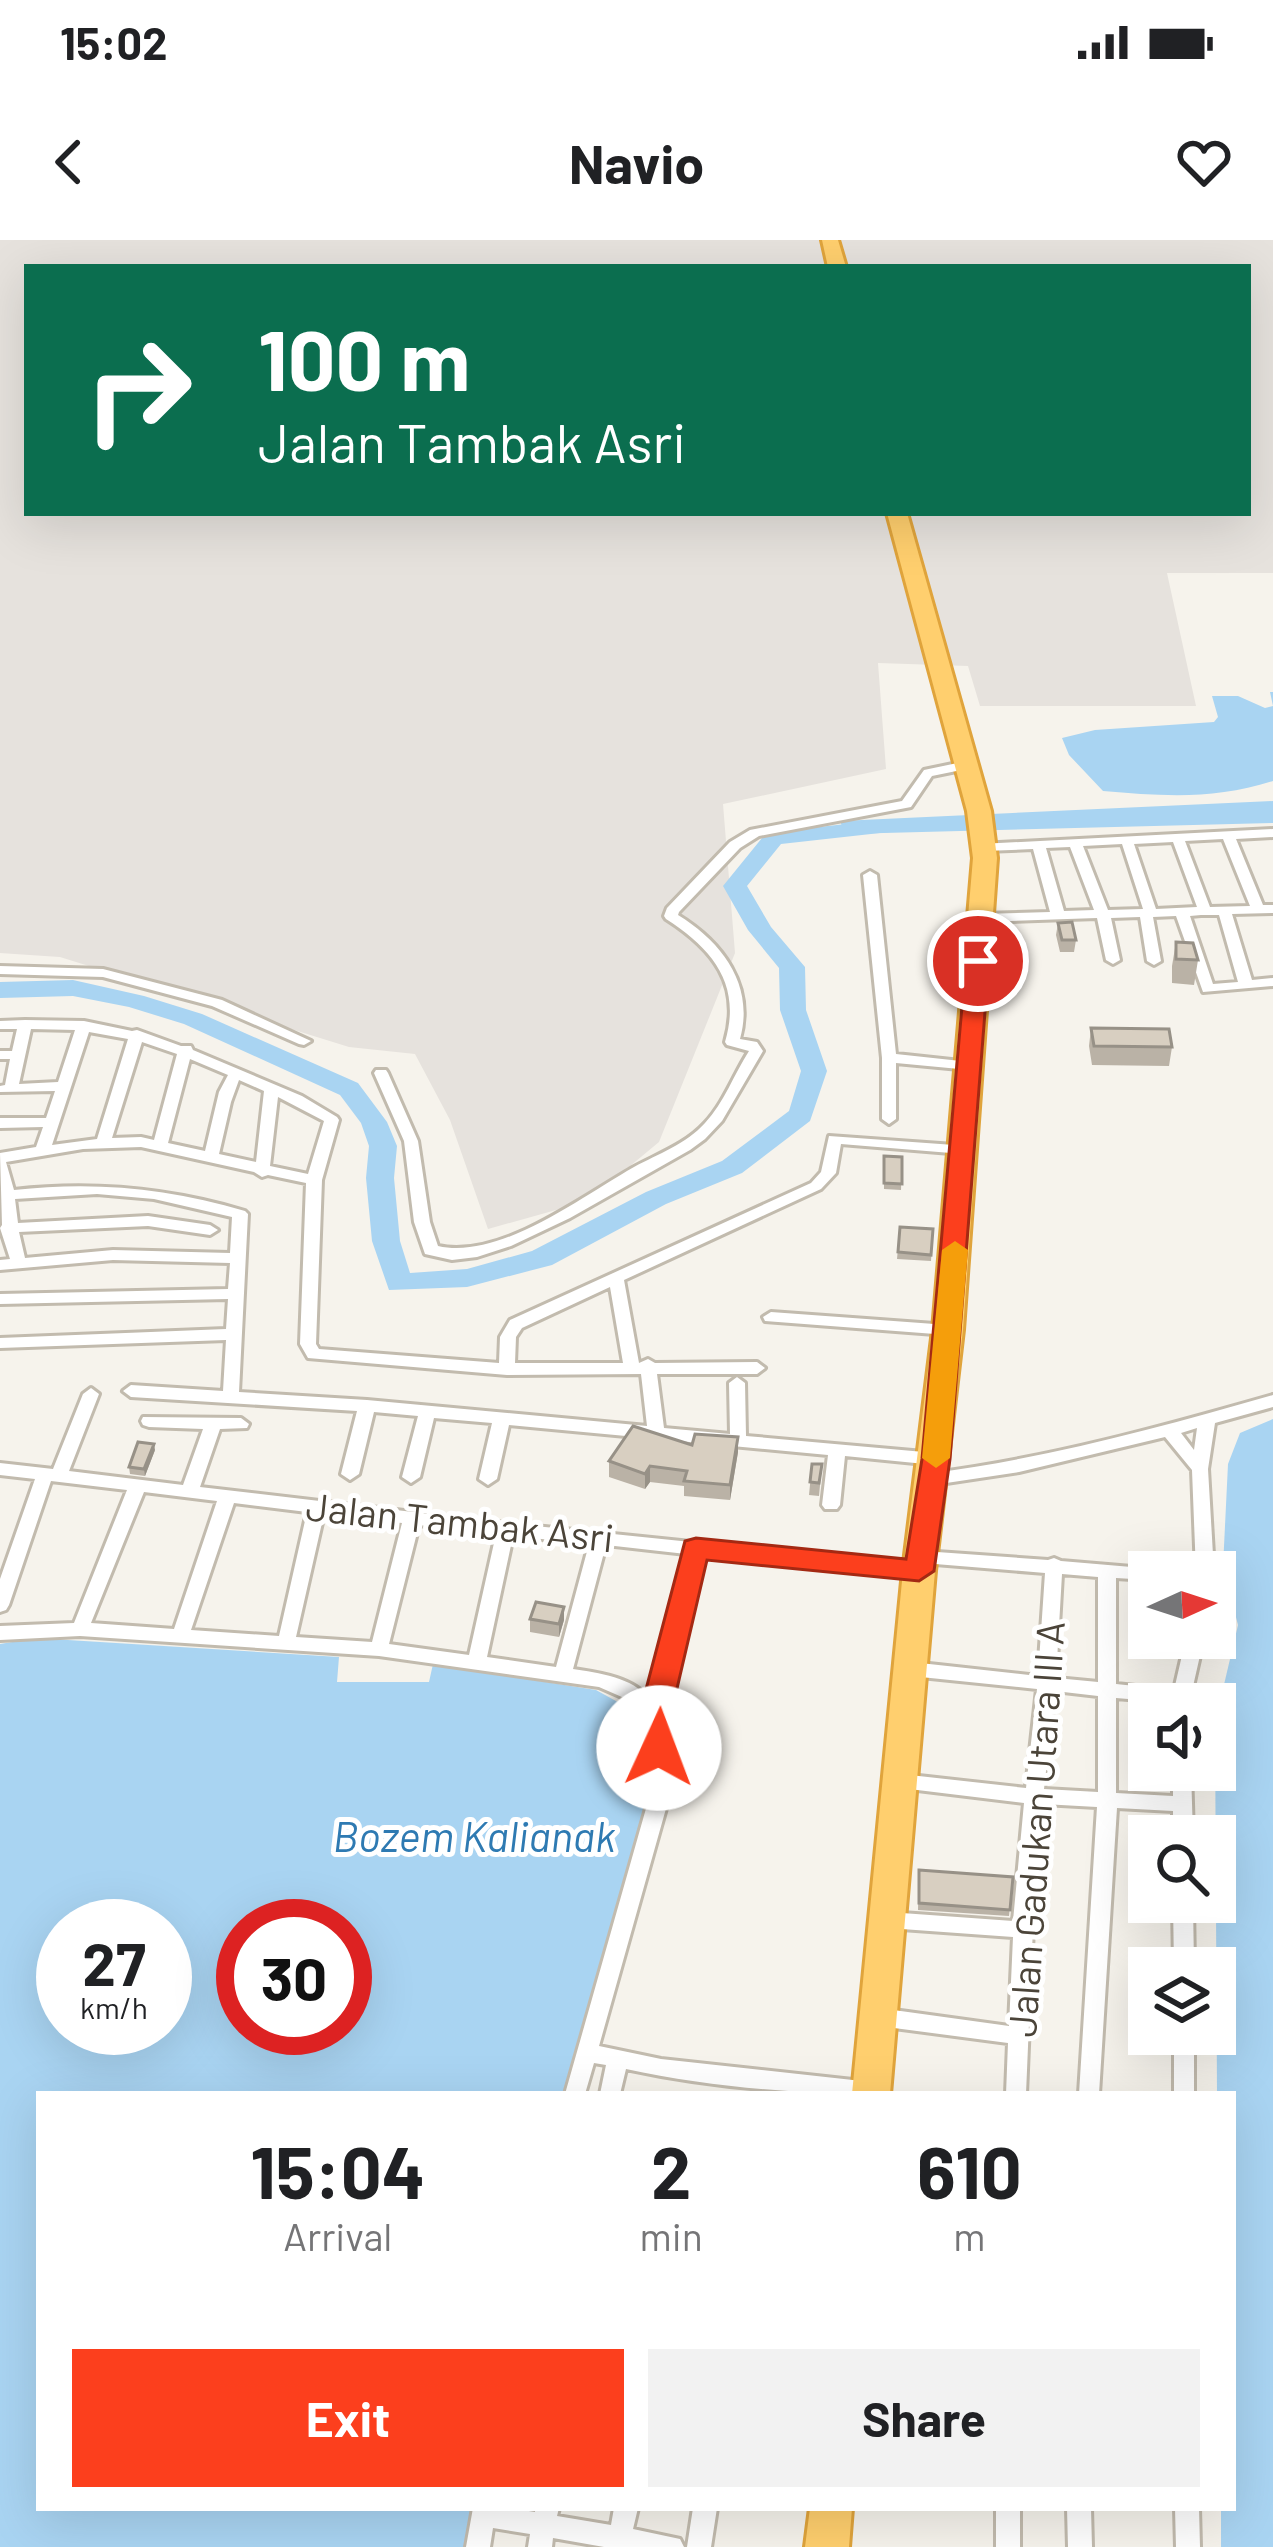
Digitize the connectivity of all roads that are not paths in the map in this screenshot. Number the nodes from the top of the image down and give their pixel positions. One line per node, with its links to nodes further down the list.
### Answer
1 (898, 516): 2 (highway)
2 (967, 766): 7 (highway); 35 (street)
3 (1272, 834): 4 (street)
4 (1229, 837): 5 (street); 11 (street)
5 (1178, 839): 6 (street); 16 (street)
6 (1127, 842): 8 (street); 14 (street)
7 (984, 843): 9 (street); 18 (highway)
8 (1075, 843): 9 (street); 13 (street)
9 (1040, 845): 17 (street)
10 (870, 875): 32 (street)
11 (1269, 911): 12 (street)
12 (1225, 912): 16 (street); 23 (street)
13 (1100, 913): 14 (street); 17 (street); 19 (street)
14 (1148, 913): 15 (street); 20 (street)
15 (1182, 913): 16 (street); 23 (street)
16 (1206, 913)
17 (1058, 915): 18 (street)
18 (982, 918): 33 (highway)
19 (1113, 960)
20 (1154, 961)
21 (0, 970): 28 (street)
22 (1273, 982): 23 (street)
23 (1246, 985)
24 (0, 1024): 25 (street)
25 (25, 1024): 26 (street); 31 (street)
26 (84, 1025): 27 (street); 36 (street)
27 (137, 1034): 29 (street); 42 (street)
28 (304, 1041)
29 (186, 1049): 34 (street); 43 (street)
30 (0, 1055): 31 (street)
31 (18, 1055): 37 (street)
32 (889, 1058): 33 (street); 39 (street)
33 (970, 1066): 45 (highway)
34 (236, 1073): 38 (street); 46 (street)
35 (381, 1073)
36 (63, 1086): 37 (street); 40 (street)
37 (5, 1089)
38 (272, 1089): 48 (street); 49 (street)
39 (889, 1119)
40 (50, 1122): 41 (street); 44 (street)
41 (0, 1123)
42 (103, 1142): 43 (street); 44 (street)
43 (160, 1145): 46 (street)
44 (43, 1149): 47 (street)
45 (963, 1149): 56 (street); 60 (highway)
46 (211, 1155): 48 (street)
47 (0, 1161): 50 (street)
48 (262, 1172): 49 (street)
49 (314, 1180): 65 (street)
50 (6, 1192): 52 (street); 53 (street)
51 (210, 1230): 52 (street)
52 (5, 1232): 54 (street)
53 (239, 1258): 54 (street); 57 (street)
54 (19, 1263): 55 (street)
55 (0, 1265)
56 (616, 1277): 63 (street); 65 (street)
57 (238, 1294): 58 (street); 61 (street)
58 (0, 1299)
59 (771, 1317): 60 (street)
60 (948, 1330): 83 (highway)
61 (235, 1334): 62 (street); 69 (street)
62 (0, 1343)
63 (640, 1365): 64 (street); 65 (street); 79 (street)
64 (757, 1367)
65 (507, 1369)
66 (737, 1383): 80 (street)
67 (131, 1391): 69 (street)
68 (91, 1394): 86 (street)
69 (231, 1396): 71 (street)
70 (1273, 1401): 74 (street)
71 (368, 1406): 72 (street); 85 (street)
72 (427, 1412): 73 (street); 87 (street)
73 (502, 1418): 79 (street); 88 (street)
74 (1207, 1420): 78 (street); 84 (street)
75 (149, 1421): 76 (street)
76 (214, 1422): 77 (street); 90 (street)
77 (242, 1424)
78 (1169, 1430): 83 (street); 84 (street)
79 (656, 1434): 80 (street)
80 (738, 1440): 81 (street)
81 (837, 1448): 83 (street); 92 (street)
82 (0, 1469): 86 (street, Jalan Tambak Asri)
83 (934, 1469): 99 (highway)
84 (1200, 1469): 98 (street)
85 (350, 1474)
86 (52, 1475): 89 (street, Jalan Tambak Asri); 103 (street)
87 (411, 1477)
88 (488, 1479)
89 (138, 1485): 90 (street, Jalan Tambak Asri); 104 (street)
90 (190, 1490): 91 (street, Jalan Tambak Asri)
91 (228, 1495): 93 (street, Jalan Tambak Asri); 106 (street)
92 (831, 1505)
93 (317, 1506): 94 (street, Jalan Tambak Asri); 107 (street)
94 (412, 1517): 95 (street, Jalan Tambak Asri); 108 (street)
95 (506, 1529): 96 (street, Jalan Tambak Asri); 109 (street)
96 (599, 1537): 97 (street, Jalan Tambak Asri); 111 (street)
97 (696, 1548): 99 (street, Jalan Tambak Asri); 115 (street)
98 (1203, 1551)
99 (921, 1564): 100 (street, Jalan Tambak Asri); 110 (highway)
100 (1054, 1564): 101 (street, Jalan Tambak Asri); 112 (street, Jalan Gadukan Utara III A)
101 (1107, 1570): 102 (street, Jalan Tambak Asri); 113 (street)
102 (1128, 1572)
103 (0, 1605)
104 (80, 1629): 105 (street); 106 (street)
105 (0, 1634)
106 (180, 1637): 107 (street)
107 (286, 1642): 108 (street)
108 (379, 1649): 109 (street)
109 (477, 1661): 111 (street)
110 (911, 1669): 112 (street); 116 (highway)
111 (563, 1674): 115 (street)
112 (1047, 1681): 113 (street); 118 (street, Jalan Gadukan Utara III A)
113 (1107, 1687): 114 (street); 119 (street)
114 (1128, 1691)
115 (651, 1712): 126 (street)
116 (901, 1781): 118 (street); 122 (highway)
117 (1183, 1791): 120 (street)
118 (1033, 1795): 119 (street); 123 (street, Jalan Gadukan Utara III A)
119 (1107, 1800): 120 (street); 134 (street)
120 (1184, 1804): 121 (street)
121 (1184, 1815)
122 (888, 1920): 123 (street); 124 (highway)
123 (1024, 1930): 125 (street, Jalan Gadukan Utara III A)
124 (879, 2017): 125 (street); 132 (highway)
125 (1019, 2036): 133 (street, Jalan Gadukan Utara III A)
126 (585, 2052): 128 (street); 129 (street)
127 (1184, 2055): 135 (street)
128 (618, 2059): 130 (street); 131 (street)
129 (576, 2091)
130 (611, 2091)
131 (862, 2091)
132 (871, 2091)
133 (1016, 2091)
134 (1089, 2091)
135 (1184, 2091)
136 (484, 2511): 142 (street); 144 (street)
137 (625, 2511): 143 (street)
138 (705, 2511): 146 (street)
139 (1008, 2511): 147 (street)
140 (1079, 2511): 148 (street)
141 (1187, 2511): 149 (street)
142 (544, 2526): 143 (street)
143 (620, 2542): 145 (street)
144 (478, 2547)
145 (672, 2547)
146 (699, 2547)
147 (1008, 2547)
148 (1080, 2547)
149 (1188, 2547)

